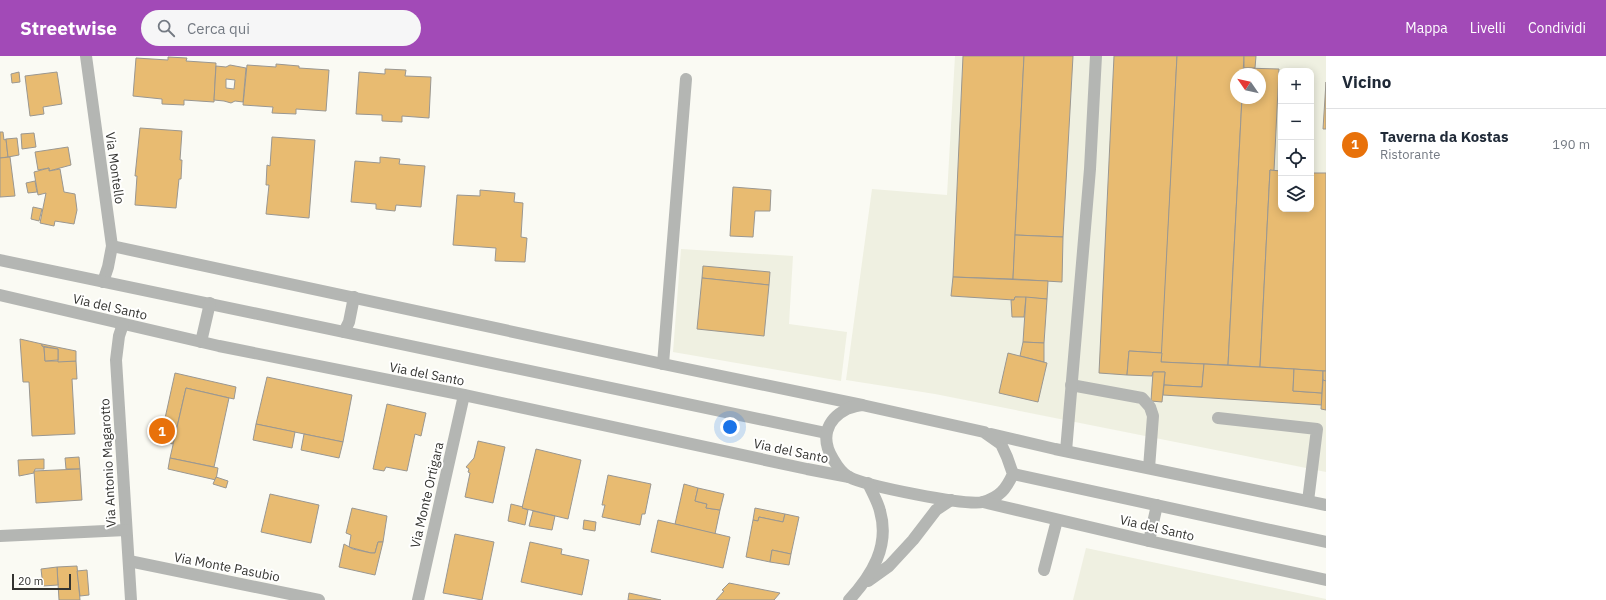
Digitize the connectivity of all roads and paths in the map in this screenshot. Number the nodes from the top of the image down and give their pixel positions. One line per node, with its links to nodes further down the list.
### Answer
1 (86, 56): 4 (street, Via Montello)
2 (1096, 56): 14 (street)
3 (686, 80): 13 (street)
4 (112, 246): 6 (street, Via Montello); 8 (street)
5 (0, 260): 6 (street)
6 (103, 282): 9 (street)
7 (0, 295): 10 (street, Via del Santo)
8 (354, 297): 11 (street); 13 (street)
9 (210, 303): 11 (street); 12 (street)
10 (123, 324): 12 (street, Via del Santo); 31 (street, Via Antonio Magarotto)
11 (344, 332): 19 (street)
12 (201, 342): 15 (street, Via del Santo)
13 (663, 364): 16 (street)
14 (1071, 385): 20 (street); 21 (street)
15 (464, 395): 23 (street, Via del Santo); 41 (street, Via Monte Ortigara)
16 (862, 405): 18 (street); 19 (street, Via del Santo)
17 (1218, 418): 26 (street)
18 (984, 432): 20 (street); 22 (street)
19 (826, 433): 23 (street, Via del Santo)
20 (1066, 451): 21 (street)
21 (1149, 468): 26 (street)
22 (1013, 474): 27 (street, Via del Santo); 29 (street)
23 (849, 477): 24 (street, Via del Santo)
24 (868, 483): 25 (street, Via del Santo); 38 (street)
25 (951, 500): 27 (street, Via del Santo); 38 (street)
26 (1308, 501): 28 (street)
27 (983, 502): 30 (street, Via del Santo)
28 (1326, 505)
29 (1157, 506): 33 (street); 34 (street)
30 (1057, 520): 33 (street, Via del Santo); 36 (street)
31 (126, 530): 32 (street); 35 (street, Via Antonio Magarotto)
32 (0, 536)
33 (1149, 541): 37 (street, Via del Santo)
34 (1326, 542)
35 (129, 561): 39 (street, Via Monte Pasubio); 40 (street, Via Antonio Magarotto)
36 (1044, 570)
37 (1326, 580)
38 (864, 584): 42 (street)
39 (315, 599)
40 (131, 600)
41 (418, 600)
42 (849, 600)

